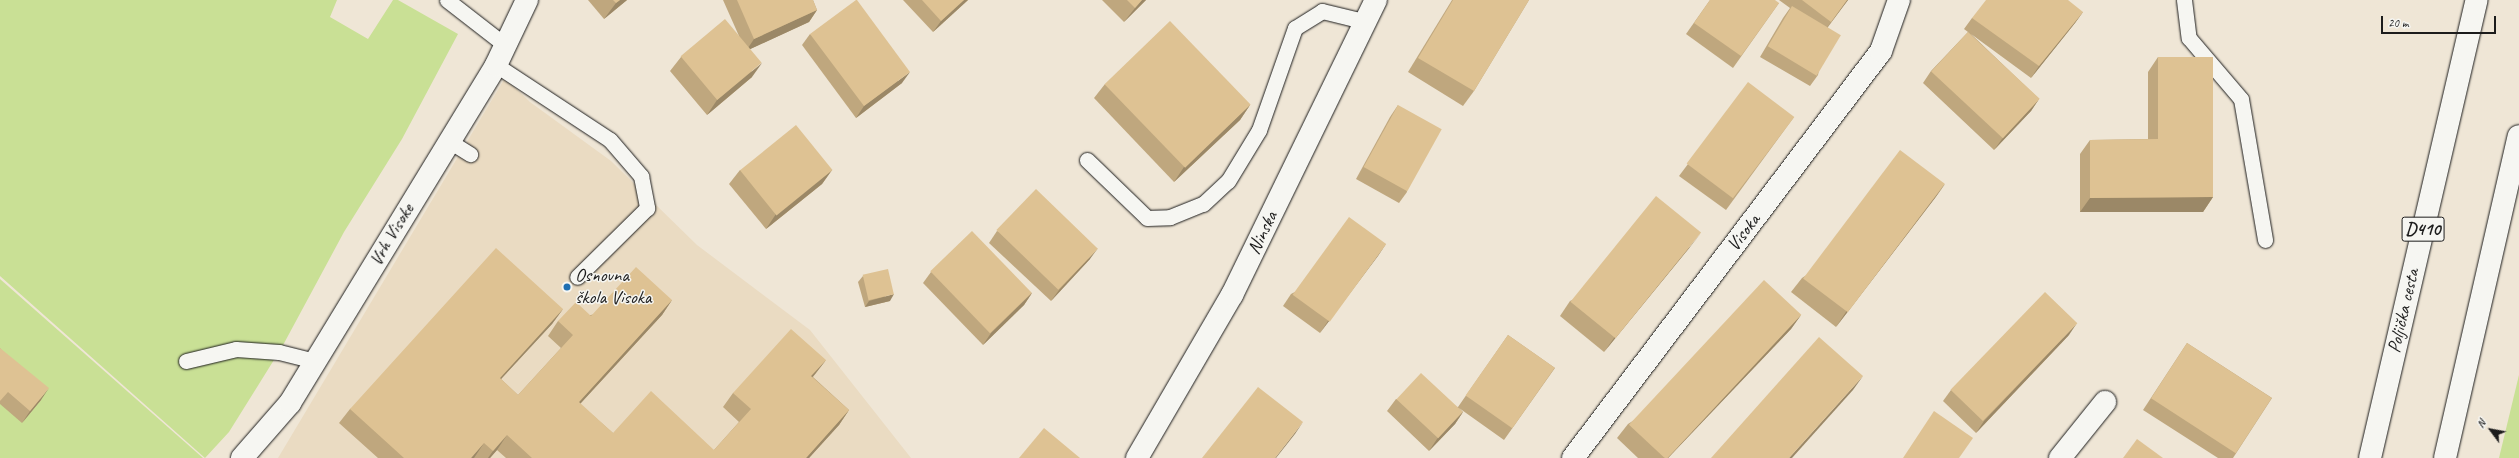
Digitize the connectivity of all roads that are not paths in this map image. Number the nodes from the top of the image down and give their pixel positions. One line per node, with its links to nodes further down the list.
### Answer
1 (447, 0): 8 (lane)
2 (527, 0): 8 (street, Vrh Visoke)
3 (1376, 0): 7 (street, Ninska)
4 (1899, 0): 21 (street, Visoka)
5 (2184, 0): 14 (lane)
6 (2477, 0): 23 (street, Poljička cesta / D410)
7 (1367, 22): 13 (lane); 20 (street, Ninska)
8 (505, 45): 9 (street, Vrh Visoke)
9 (496, 64): 11 (street, Vrh Visoke); 15 (lane)
10 (2519, 136): 24 (street)
11 (449, 142): 12 (lane); 17 (street, Vrh Visoke)
12 (470, 154)
13 (1087, 160)
14 (2265, 240)
15 (577, 277)
16 (186, 361): 17 (lane)
17 (315, 361): 19 (street, Vrh Visoke)
18 (2105, 402): 22 (street)
19 (242, 458)
20 (1137, 458)
21 (1573, 458)
22 (2060, 458)
23 (2370, 458)
24 (2445, 458)

